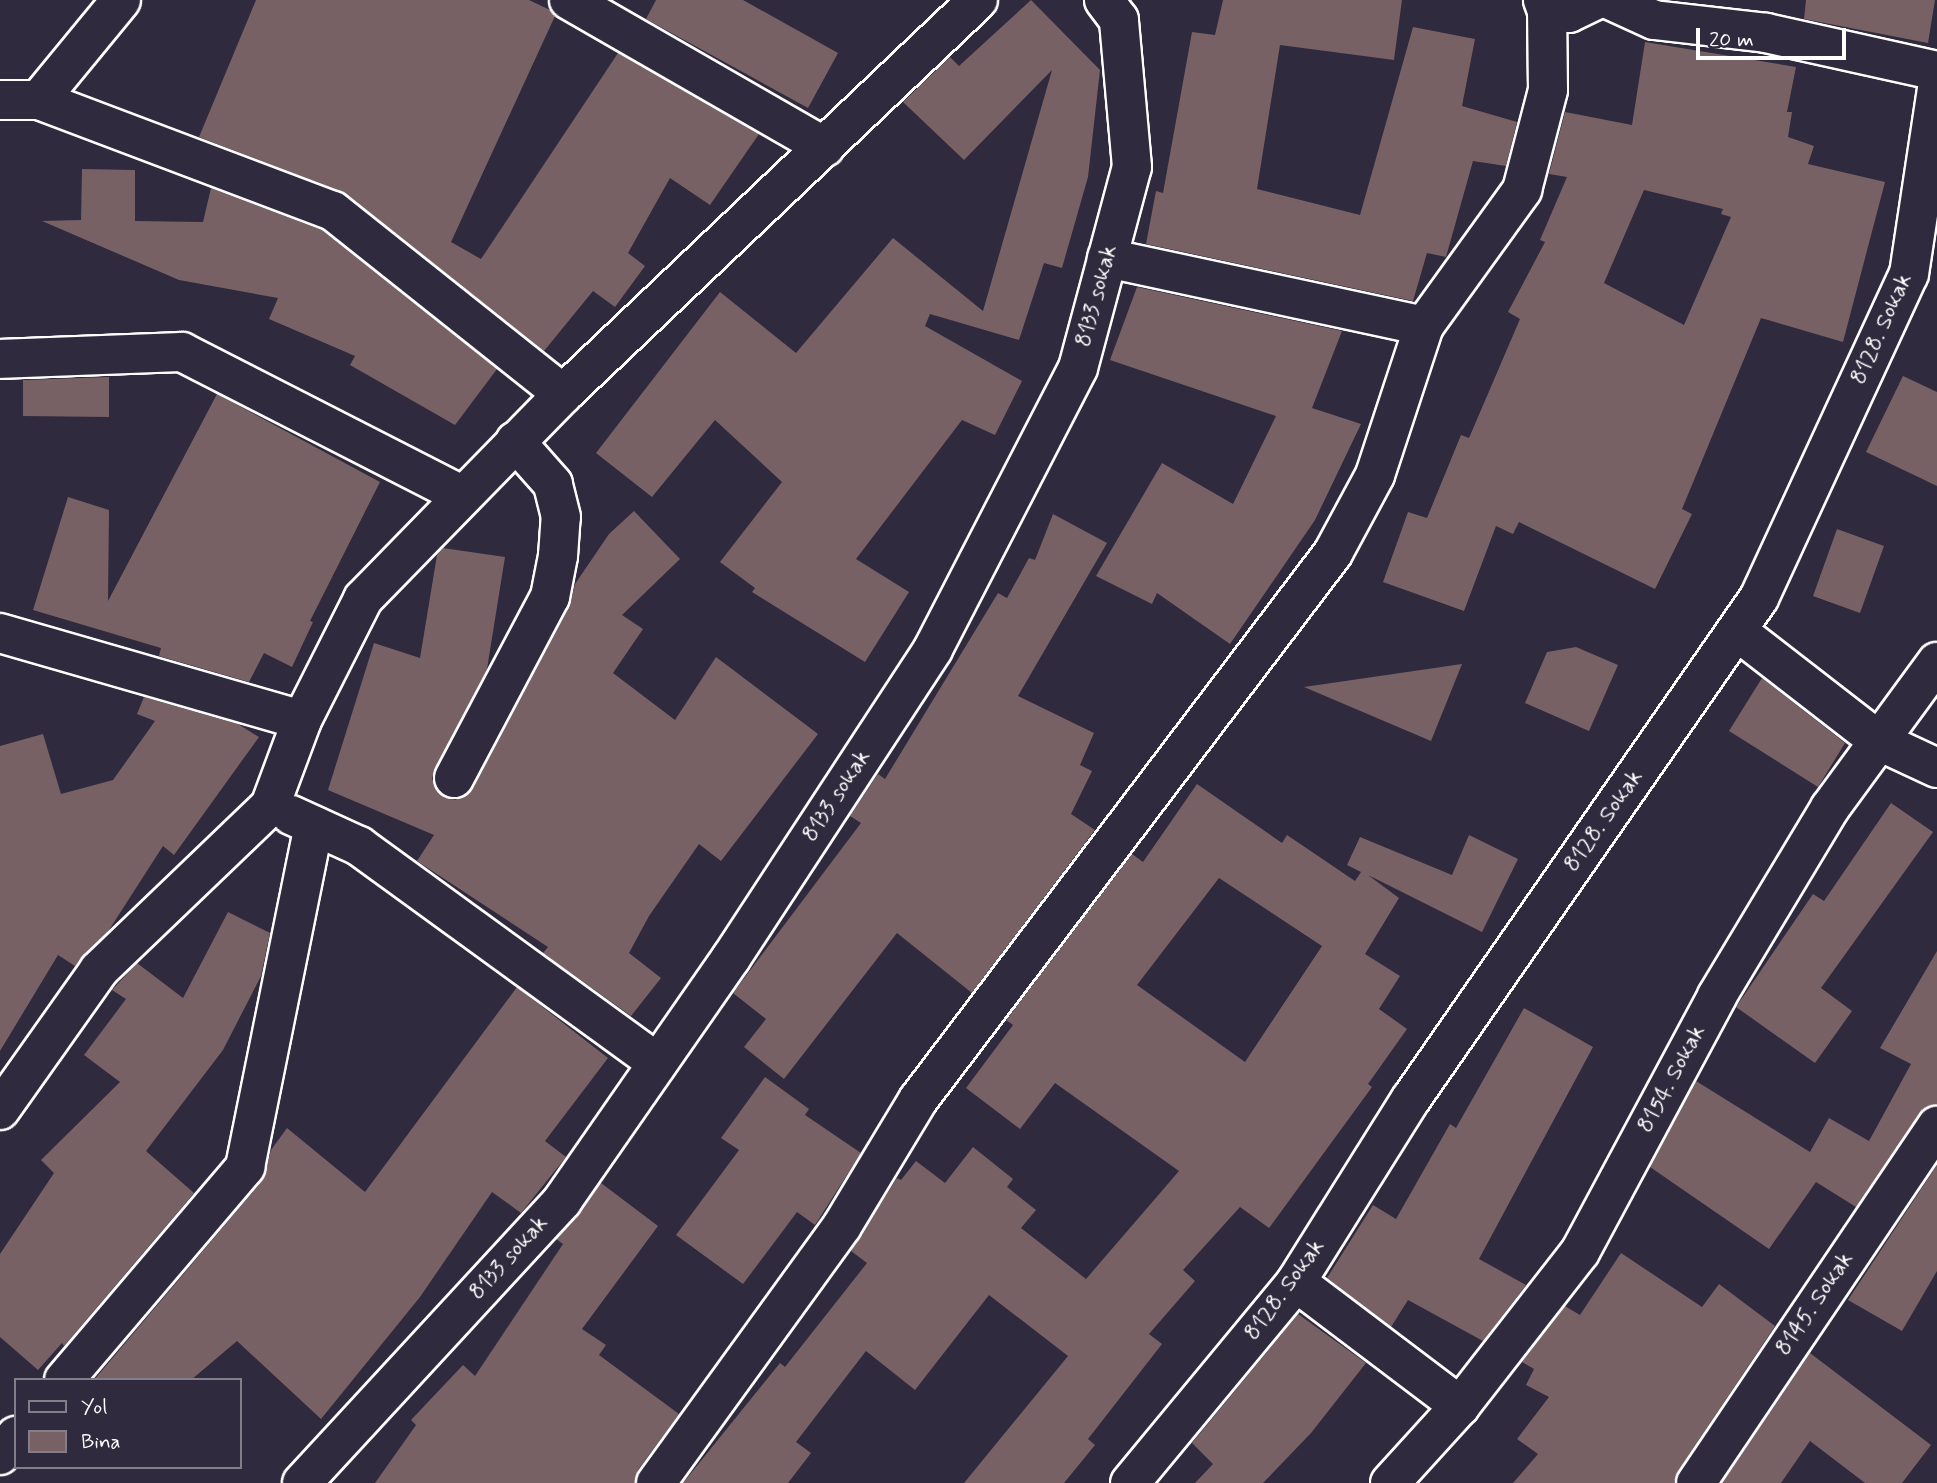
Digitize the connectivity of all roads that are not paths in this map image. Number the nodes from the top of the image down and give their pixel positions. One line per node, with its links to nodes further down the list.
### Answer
1 (121, 0): 11 (street)
2 (569, 0): 12 (street)
3 (978, 0): 12 (street)
4 (1104, 0): 13 (street, 8133 sokak)
5 (1596, 0): 7 (street)
6 (1610, 0): 8 (street)
7 (1545, 6): 14 (street)
8 (1937, 71)
9 (1937, 89): 19 (street, 8128. Sokak)
10 (0, 100): 11 (street)
11 (39, 100): 16 (street)
12 (825, 148): 16 (street)
13 (1107, 258): 14 (street); 28 (street, 8133 sokak)
14 (1424, 326): 37 (street)
15 (0, 359): 18 (street)
16 (563, 394): 17 (street)
17 (516, 441): 18 (street); 25 (street)
18 (462, 495): 22 (street)
19 (1737, 631): 23 (street); 31 (street, 8128. Sokak)
20 (0, 633): 22 (street)
21 (1937, 662): 23 (street, 8154. Sokak)
22 (302, 720): 26 (street)
23 (1879, 741): 24 (street); 33 (street, 8154. Sokak)
24 (1937, 768)
25 (454, 778)
26 (270, 806): 27 (street); 29 (street)
27 (314, 826): 28 (street); 32 (street)
28 (658, 1063): 36 (street, 8133 sokak)
29 (0, 1110)
30 (1937, 1126): 40 (street, 8145. Sokak)
31 (1296, 1282): 33 (street); 38 (street, 8128. Sokak)
32 (66, 1378)
33 (1460, 1406): 39 (street, 8154. Sokak)
34 (14, 1438): 35 (street)
35 (0, 1455)
36 (302, 1483)
37 (656, 1483)
38 (1130, 1483)
39 (1390, 1483)
40 (1696, 1483)

